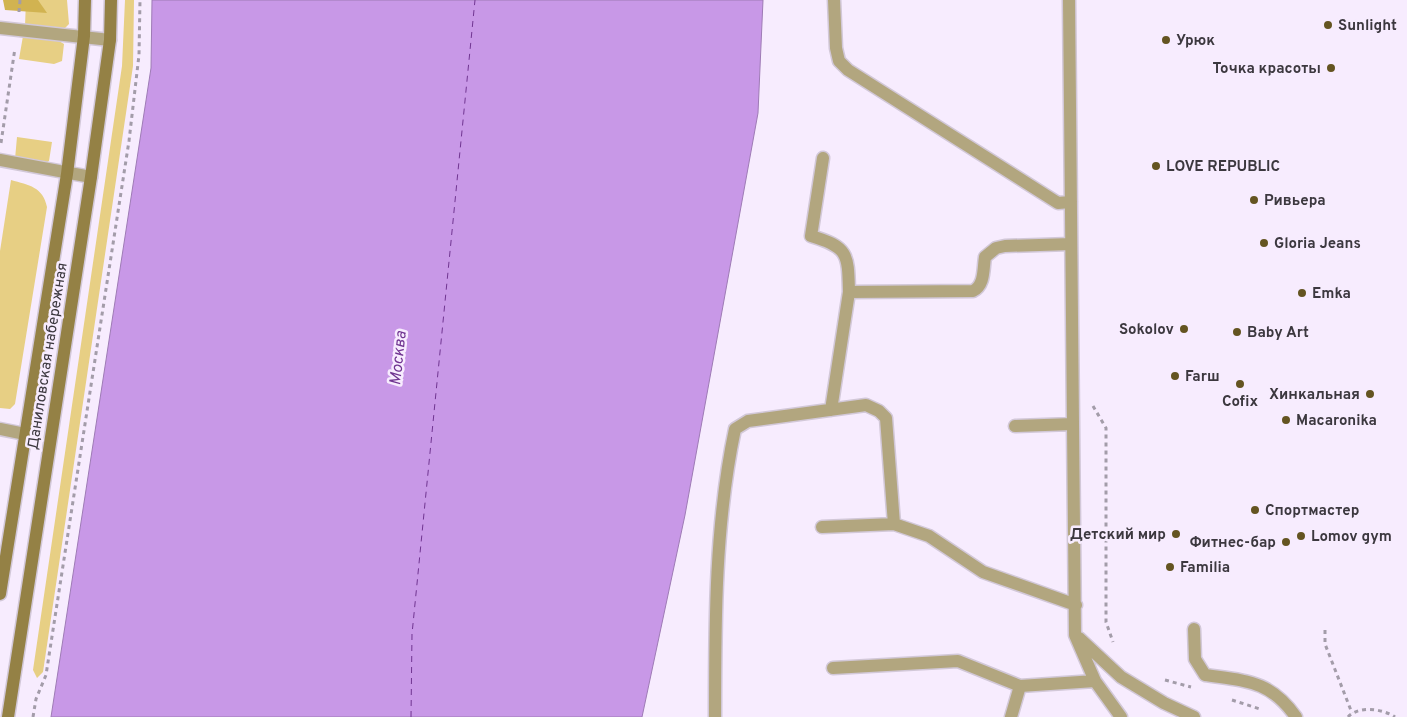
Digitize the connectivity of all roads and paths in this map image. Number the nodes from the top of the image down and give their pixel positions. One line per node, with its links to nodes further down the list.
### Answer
1 (20, 0): 8 (path)
2 (85, 0): 9 (main road, Даниловская набережная)
3 (111, 0): 10 (main road, Даниловская набережная)
4 (140, 0): 42 (path)
5 (834, 0): 16 (lane)
6 (1068, 0): 16 (lane)
7 (0, 28): 8 (lane)
8 (18, 31): 9 (lane); 11 (path)
9 (84, 36): 10 (lane); 14 (main road, Даниловская набережная)
10 (110, 40): 15 (main road, Даниловская набережная)
11 (0, 152)
12 (823, 158): 18 (lane)
13 (0, 160): 14 (lane)
14 (67, 174): 15 (lane); 24 (main road, Даниловская набережная)
15 (91, 177): 41 (main road, Даниловская набережная)
16 (1071, 202): 17 (lane)
17 (1072, 244): 18 (lane); 21 (lane)
18 (848, 292): 20 (lane)
19 (1092, 404): 32 (path)
20 (831, 410): 25 (lane); 43 (lane)
21 (1073, 424): 22 (lane); 28 (lane)
22 (1014, 426)
23 (0, 429): 24 (lane)
24 (25, 434): 27 (main road, Даниловская набережная)
25 (894, 524): 26 (lane); 28 (lane)
26 (822, 527)
27 (0, 594)
28 (1076, 605): 31 (lane)
29 (1194, 629): 47 (lane)
30 (1326, 630): 40 (path)
31 (1075, 635): 35 (lane); 46 (lane)
32 (1115, 649)
33 (833, 668): 36 (lane)
34 (1160, 678): 37 (path)
35 (1095, 682): 36 (lane); 45 (lane)
36 (1020, 686): 44 (lane)
37 (1192, 687)
38 (1230, 699): 39 (path)
39 (1266, 712)
40 (1352, 713): 48 (path); 49 (path)
41 (8, 717)
42 (33, 717)
43 (715, 717)
44 (1011, 717)
45 (1121, 717)
46 (1194, 717)
47 (1296, 717)
48 (1348, 717)
49 (1395, 717)

